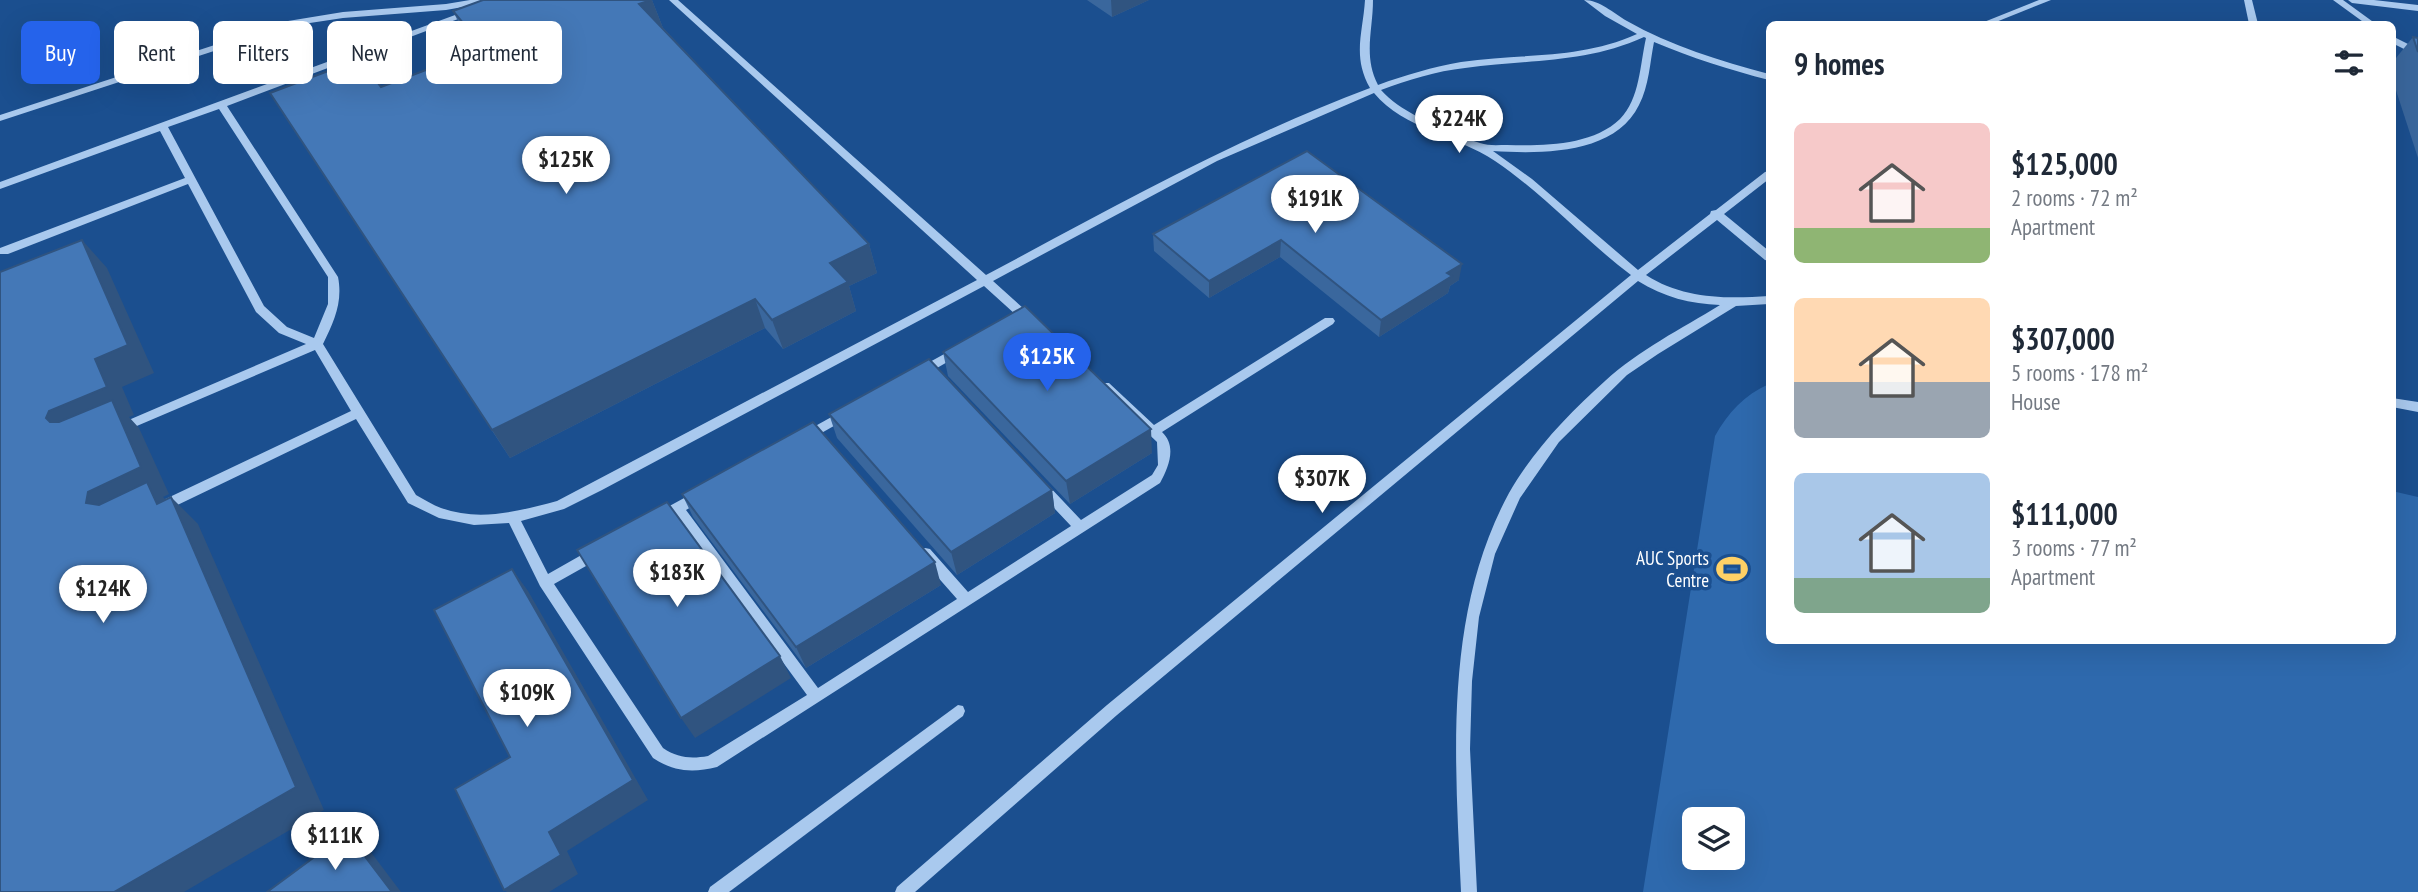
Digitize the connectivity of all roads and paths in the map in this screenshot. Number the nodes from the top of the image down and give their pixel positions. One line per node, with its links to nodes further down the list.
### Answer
1 (485, 0): 20 (street)
2 (503, 0): 19 (street)
3 (673, 0): 30 (street)
4 (1369, 0): 18 (street)
5 (1588, 0): 14 (street)
6 (2047, 0): 11 (street)
7 (2248, 0): 12 (street)
8 (2337, 0): 13 (street)
9 (2352, 0): 10 (street)
10 (2418, 8)
11 (1992, 21)
12 (2253, 21)
13 (2367, 21)
14 (1647, 36): 17 (street); 18 (street); 22 (street)
15 (2396, 41): 16 (street)
16 (2418, 53)
17 (1766, 76)
18 (1376, 90): 22 (street); 30 (street)
19 (222, 105): 21 (street); 35 (street)
20 (0, 118)
21 (163, 127): 24 (street); 25 (street)
22 (1479, 146): 29 (street)
23 (1766, 176): 26 (street)
24 (191, 179): 27 (street); 35 (street)
25 (0, 186)
26 (1715, 214): 28 (street); 29 (street)
27 (4, 251)
28 (1766, 255)
29 (1637, 276): 32 (street); 60 (street)
30 (982, 279): 34 (street); 50 (street)
31 (1766, 300): 32 (street)
32 (1734, 302): 61 (street)
33 (1329, 321): 43 (street)
34 (1043, 332)
35 (317, 344): 42 (street); 44 (street)
36 (964, 348): 38 (street)
37 (1094, 376): 43 (street)
38 (907, 380)
39 (2396, 403): 40 (street)
40 (2418, 407)
41 (852, 411): 45 (street)
42 (358, 413): 49 (street); 50 (street)
43 (1155, 429): 51 (street)
44 (108, 433)
45 (795, 442)
46 (1033, 477): 51 (street)
47 (712, 489): 48 (street)
48 (677, 508): 52 (street); 57 (street)
49 (148, 513)
50 (513, 518): 55 (street)
51 (1080, 527): 56 (street)
52 (641, 528)
53 (914, 540): 56 (street)
54 (605, 548): 55 (street)
55 (545, 582): 57 (street)
56 (966, 600): 57 (street)
57 (816, 696)
58 (958, 711): 59 (street)
59 (716, 892)
60 (903, 892)
61 (1469, 892)

